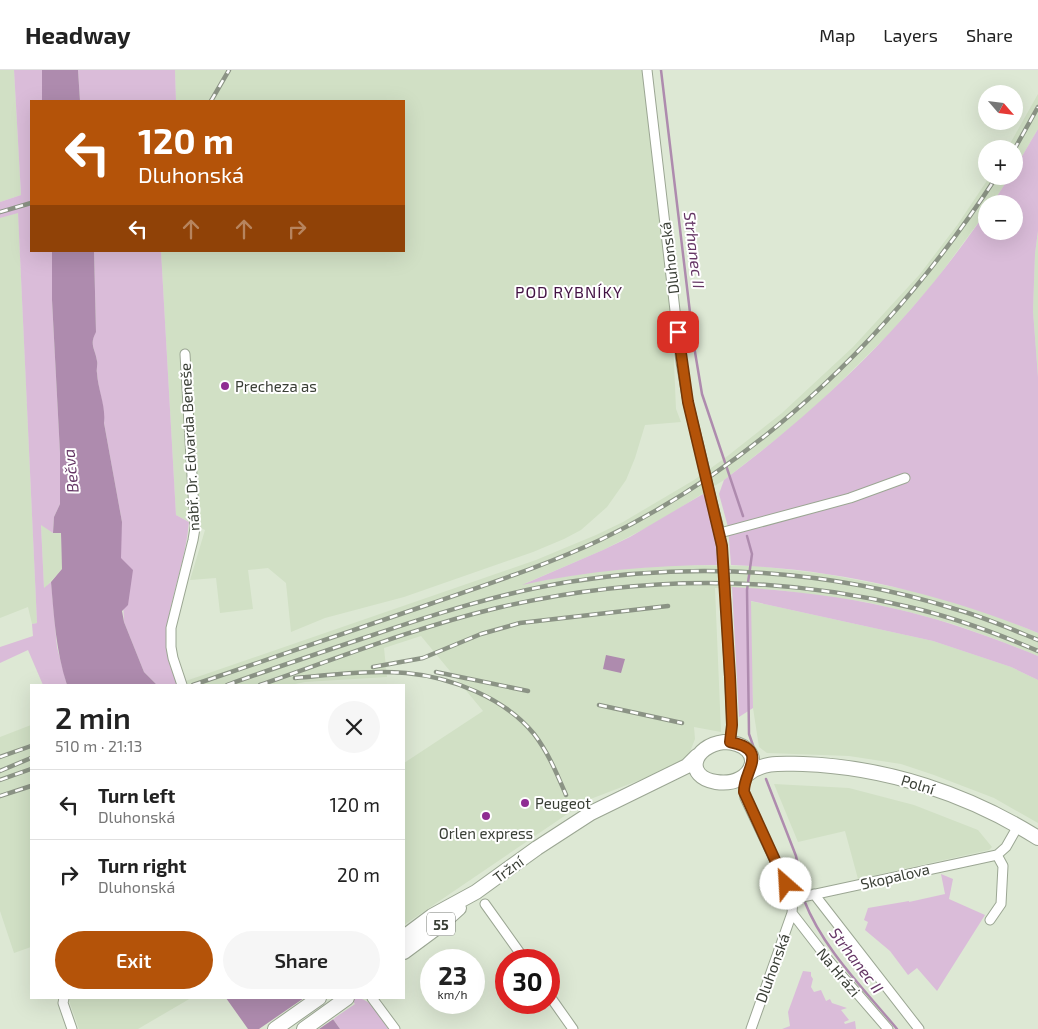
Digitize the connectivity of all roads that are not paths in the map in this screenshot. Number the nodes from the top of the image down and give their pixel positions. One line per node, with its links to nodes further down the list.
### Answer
1 (647, 70): 4 (street, Dluhonská, bridge)
2 (185, 354): 5 (street, nábř. Dr. Edvarda Beneše)
3 (905, 478): 4 (street)
4 (720, 533): 6 (street, Dluhonská, bridge)
5 (182, 684)
6 (730, 742): 7 (main road, 55); 8 (main road, 55)
7 (749, 751): 9 (main road, Polní / 55); 10 (main road, Dluhonská)
8 (697, 756): 11 (main road); 13 (main road, Tržní / 55)
9 (788, 764): 10 (main road, Polní / 55); 15 (main road, Polní / 55)
10 (748, 774): 12 (main road, 55); 14 (street, Dluhonská)
11 (706, 779): 12 (main road, 55); 13 (main road, Tržní / 55)
12 (728, 782): 14 (street, Dluhonská)
13 (644, 787): 18 (main road, Tržní / 55)
14 (746, 798): 20 (street, Dluhonská)
15 (1018, 826): 16 (main road, Polní / 55); 17 (street)
16 (1038, 838)
17 (997, 854): 19 (street, Skopalova); 23 (street)
18 (476, 892): 24 (main road, Tržní / 55); 26 (main road, Tržní / 55)
19 (814, 894): 20 (street, Skopalova); 39 (street, Na Hrázi)
20 (793, 899): 22 (street, Dluhonská)
21 (485, 904): 25 (street)
22 (792, 913): 37 (street, Dluhonská); 38 (street, Na Hrázi)
23 (990, 920)
24 (405, 936)
25 (517, 949)
26 (405, 951)
27 (64, 999): 32 (street)
28 (318, 999): 33 (main road)
29 (346, 999): 34 (main road)
30 (373, 999): 35 (street)
31 (560, 1011): 36 (street)
32 (72, 1029)
33 (275, 1029)
34 (304, 1029)
35 (395, 1029)
36 (572, 1029)
37 (751, 1029)
38 (888, 1029)
39 (919, 1029)

